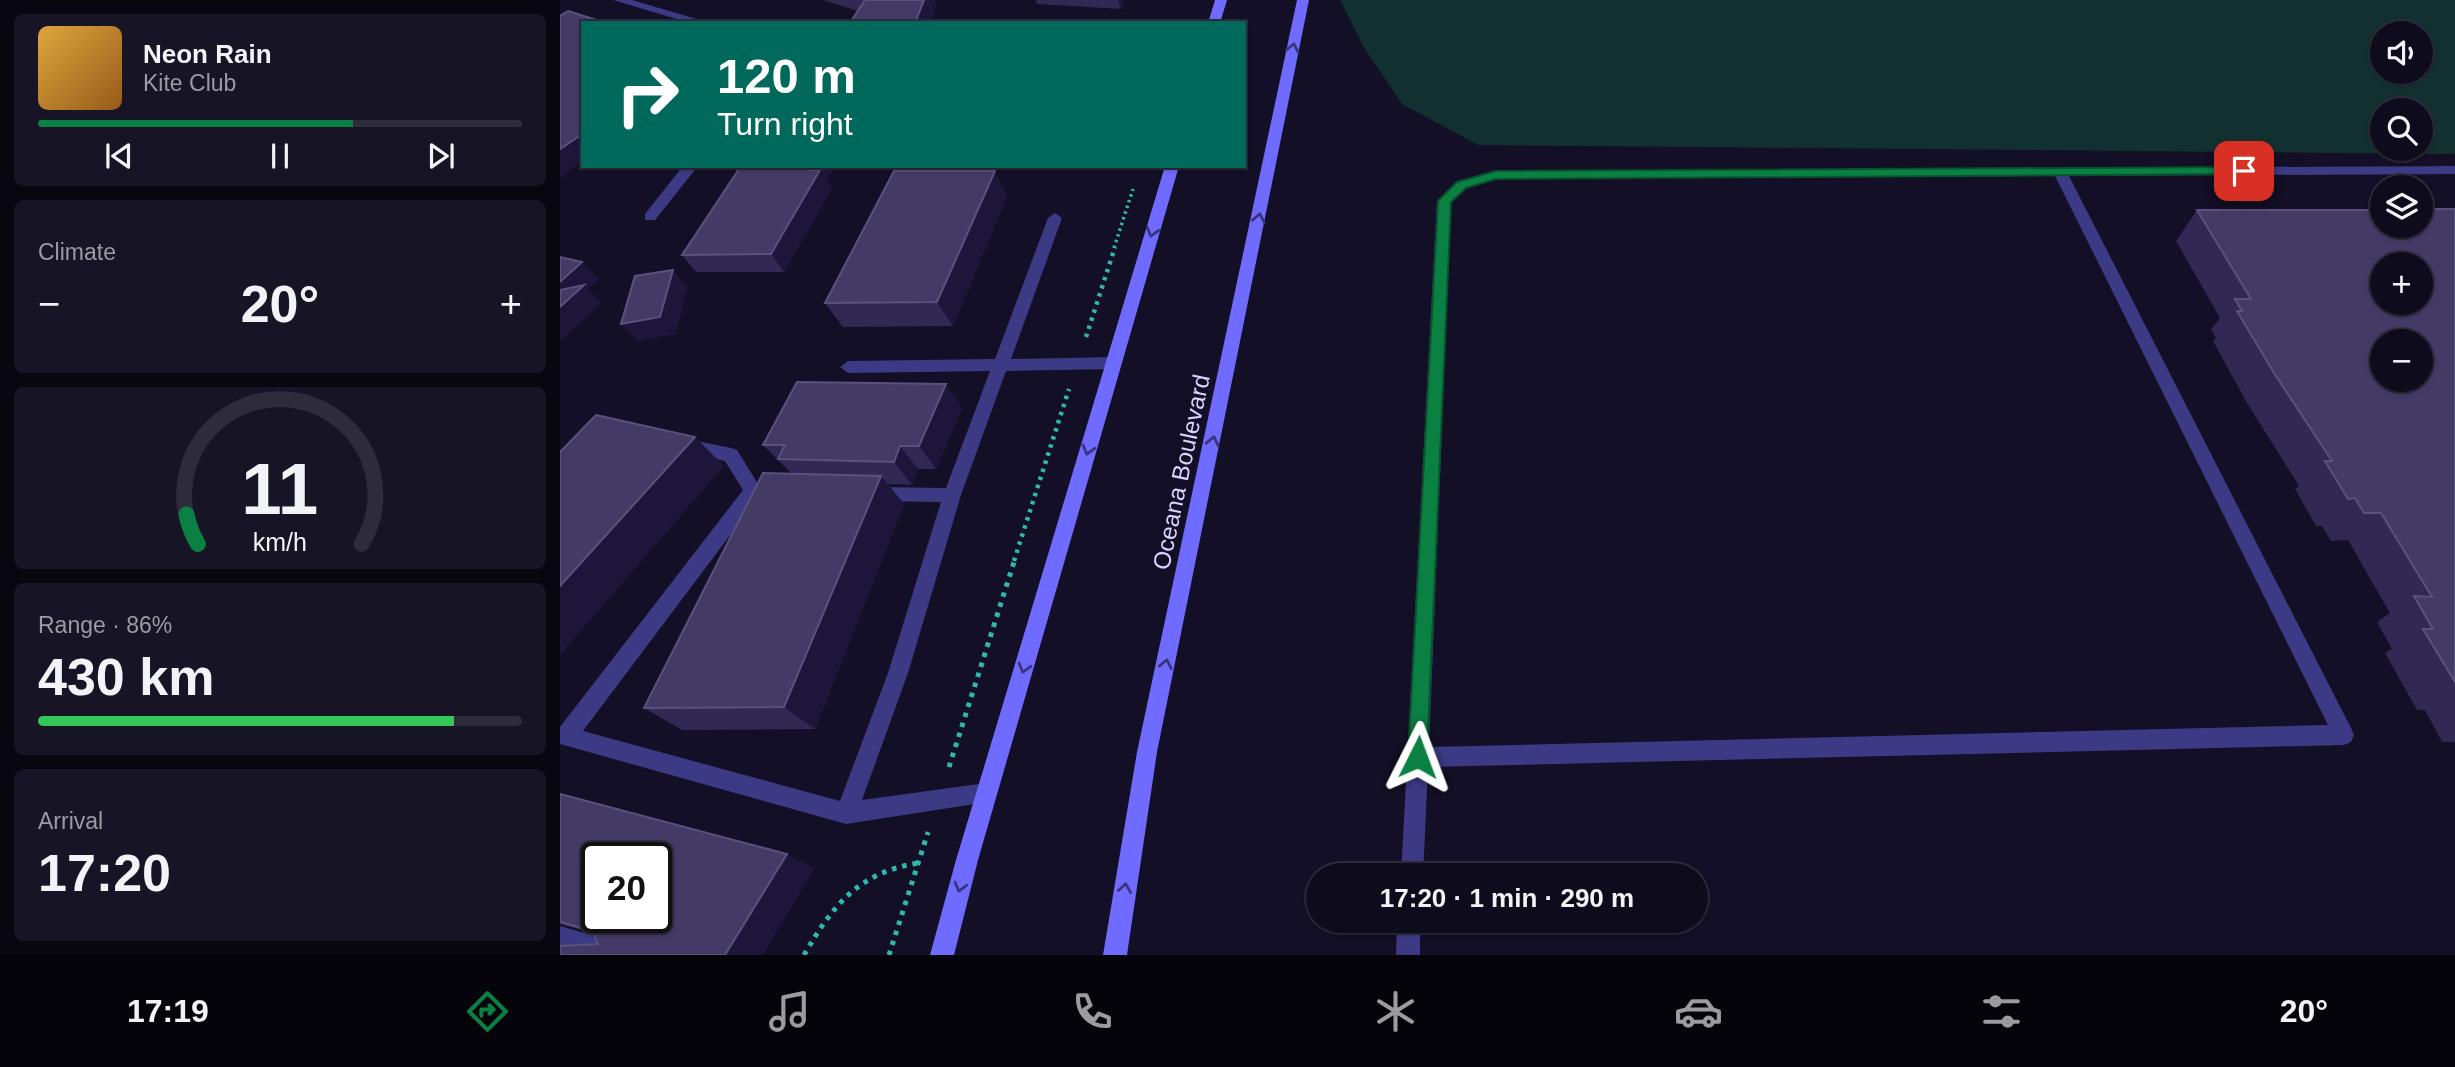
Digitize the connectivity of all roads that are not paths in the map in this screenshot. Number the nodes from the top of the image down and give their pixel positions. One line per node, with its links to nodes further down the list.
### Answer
1 (619, 0): 4 (street)
2 (1221, 0): 5 (main road)
3 (1303, 0): 29 (main road, Oceana Boulevard, one-way to 3)
4 (697, 21)
5 (1215, 21)
6 (689, 168): 10 (street)
7 (1171, 168): 12 (main road, one-way to 12)
8 (2455, 170): 9 (street)
9 (2060, 172): 21 (street); 21 (street)
10 (650, 217)
11 (1055, 218): 13 (street)
12 (1114, 363): 13 (street); 22 (main road, one-way to 22)
13 (1001, 366): 14 (street); 19 (street)
14 (848, 368)
15 (669, 442): 16 (street)
16 (753, 491): 17 (street); 20 (street)
17 (793, 492)
18 (859, 493): 19 (street)
19 (951, 495): 23 (street)
20 (563, 735): 23 (street)
21 (1418, 757): 24 (street)
22 (986, 794): 23 (street); 28 (main road, one-way to 28)
23 (846, 813)
24 (1413, 863)
25 (1409, 933): 30 (street)
26 (560, 938): 27 (street)
27 (620, 955)
28 (942, 955)
29 (1115, 955)
30 (1408, 955)

